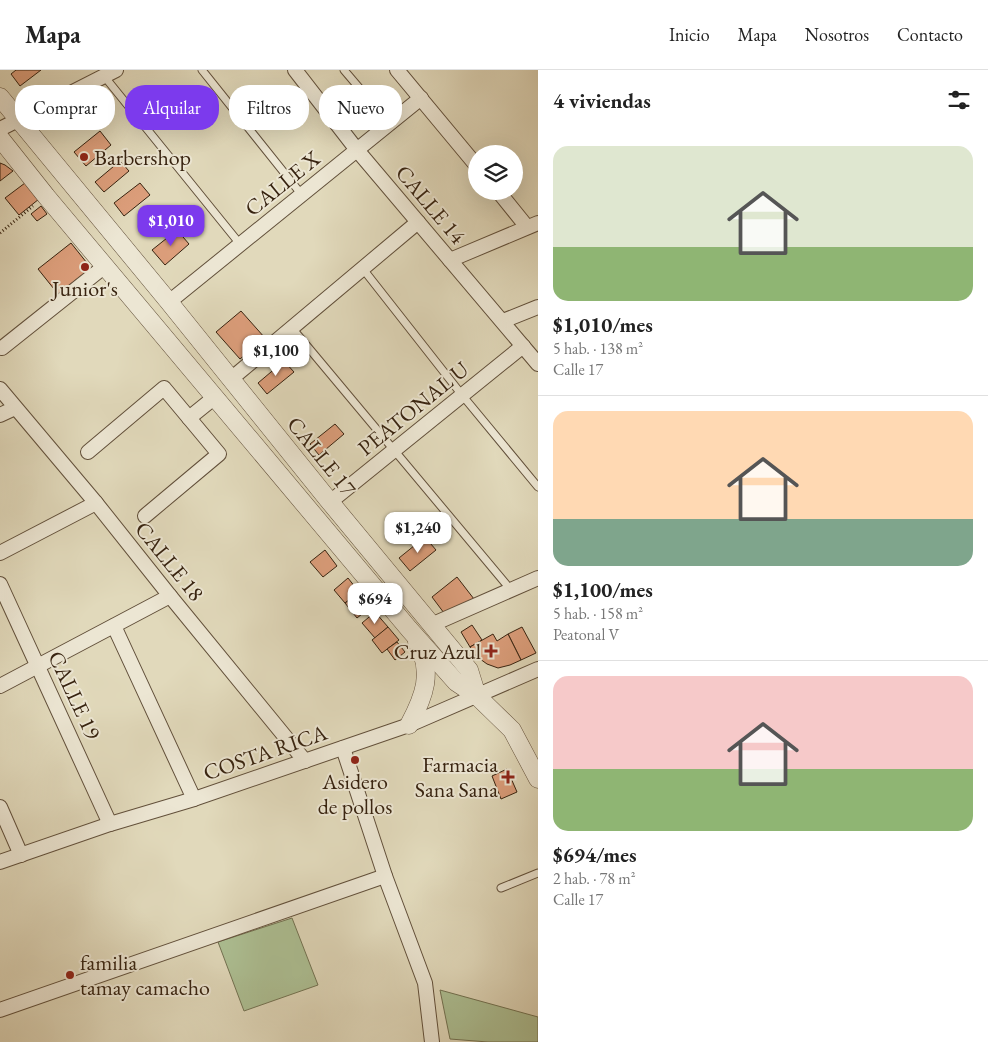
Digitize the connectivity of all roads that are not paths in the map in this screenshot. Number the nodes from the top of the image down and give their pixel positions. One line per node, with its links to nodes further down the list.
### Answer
1 (202, 70): 19 (lane)
2 (295, 70): 17 (street, CALLE 14)
3 (344, 70): 7 (lane)
4 (397, 70): 9 (street)
5 (106, 72): 6 (street); 23 (lane)
6 (82, 85)
7 (357, 85)
8 (0, 97): 11 (street, CALLE 17)
9 (421, 98): 10 (street, CALLE X); 18 (street)
10 (402, 114)
11 (15, 116)
12 (15, 121): 13 (street)
13 (0, 128)
14 (26, 130): 27 (street, CALLE 17)
15 (382, 130): 17 (street, CALLE X)
16 (0, 138): 25 (street, CALLE 17)
17 (357, 150): 19 (street, CALLE X); 21 (street, CALLE 14)
18 (468, 155)
19 (302, 195): 23 (street, CALLE X)
20 (507, 200): 22 (street)
21 (418, 222): 24 (street, CALLE 14); 26 (street)
22 (533, 225): 24 (street)
23 (240, 244): 27 (street, CALLE X)
24 (450, 260): 29 (street, CALLE 14)
25 (105, 266): 32 (street); 37 (street, CALLE 17)
26 (363, 269): 30 (street); 36 (lane)
27 (170, 302): 34 (street, CALLE 17)
28 (538, 307): 29 (street)
29 (503, 321): 31 (street, CALLE 14)
30 (292, 328): 34 (street); 41 (lane)
31 (523, 346): 33 (street, CALLE 14); 36 (street, PEATONAL U)
32 (2, 348)
33 (538, 364)
34 (231, 379): 44 (street, CALLE 17)
35 (0, 389): 38 (street, CALLE 18)
36 (462, 395): 41 (street, PEATONAL U); 43 (lane)
37 (215, 397): 40 (street); 54 (street, CALLE 17)
38 (15, 408): 39 (street); 45 (street, CALLE 18)
39 (0, 415)
40 (189, 418): 42 (street); 46 (street)
41 (394, 451): 44 (street, PEATONAL U); 50 (lane)
42 (88, 452)
43 (538, 487)
44 (330, 502): 52 (street, CALLE 17)
45 (96, 503): 47 (street); 51 (street, CALLE 18)
46 (145, 516)
47 (0, 553)
48 (538, 578): 50 (street)
49 (0, 584): 55 (street, CALLE 19)
50 (511, 590): 52 (street)
51 (170, 596): 53 (street); 62 (street, CALLE 18)
52 (431, 625): 58 (street, CALLE 17)
53 (114, 626): 55 (street); 64 (street)
54 (410, 629): 58 (street, CALLE 17); 59 (street)
55 (38, 666): 57 (street); 66 (street, CALLE 19)
56 (538, 669): 58 (street, COSTA RICA)
57 (0, 686)
58 (477, 696): 59 (street, COSTA RICA); 61 (street)
59 (409, 725): 60 (street, COSTA RICA)
60 (343, 748): 62 (street, COSTA RICA); 70 (street)
61 (534, 760): 63 (street)
62 (306, 761): 64 (street, COSTA RICA)
63 (538, 779)
64 (194, 799): 66 (street, COSTA RICA)
65 (0, 807): 67 (street)
66 (110, 824): 67 (street, COSTA RICA)
67 (21, 855): 68 (street, COSTA RICA)
68 (0, 862)
69 (538, 873): 71 (lane)
70 (385, 876): 72 (street); 73 (street)
71 (501, 888)
72 (0, 1010)
73 (432, 1042)

